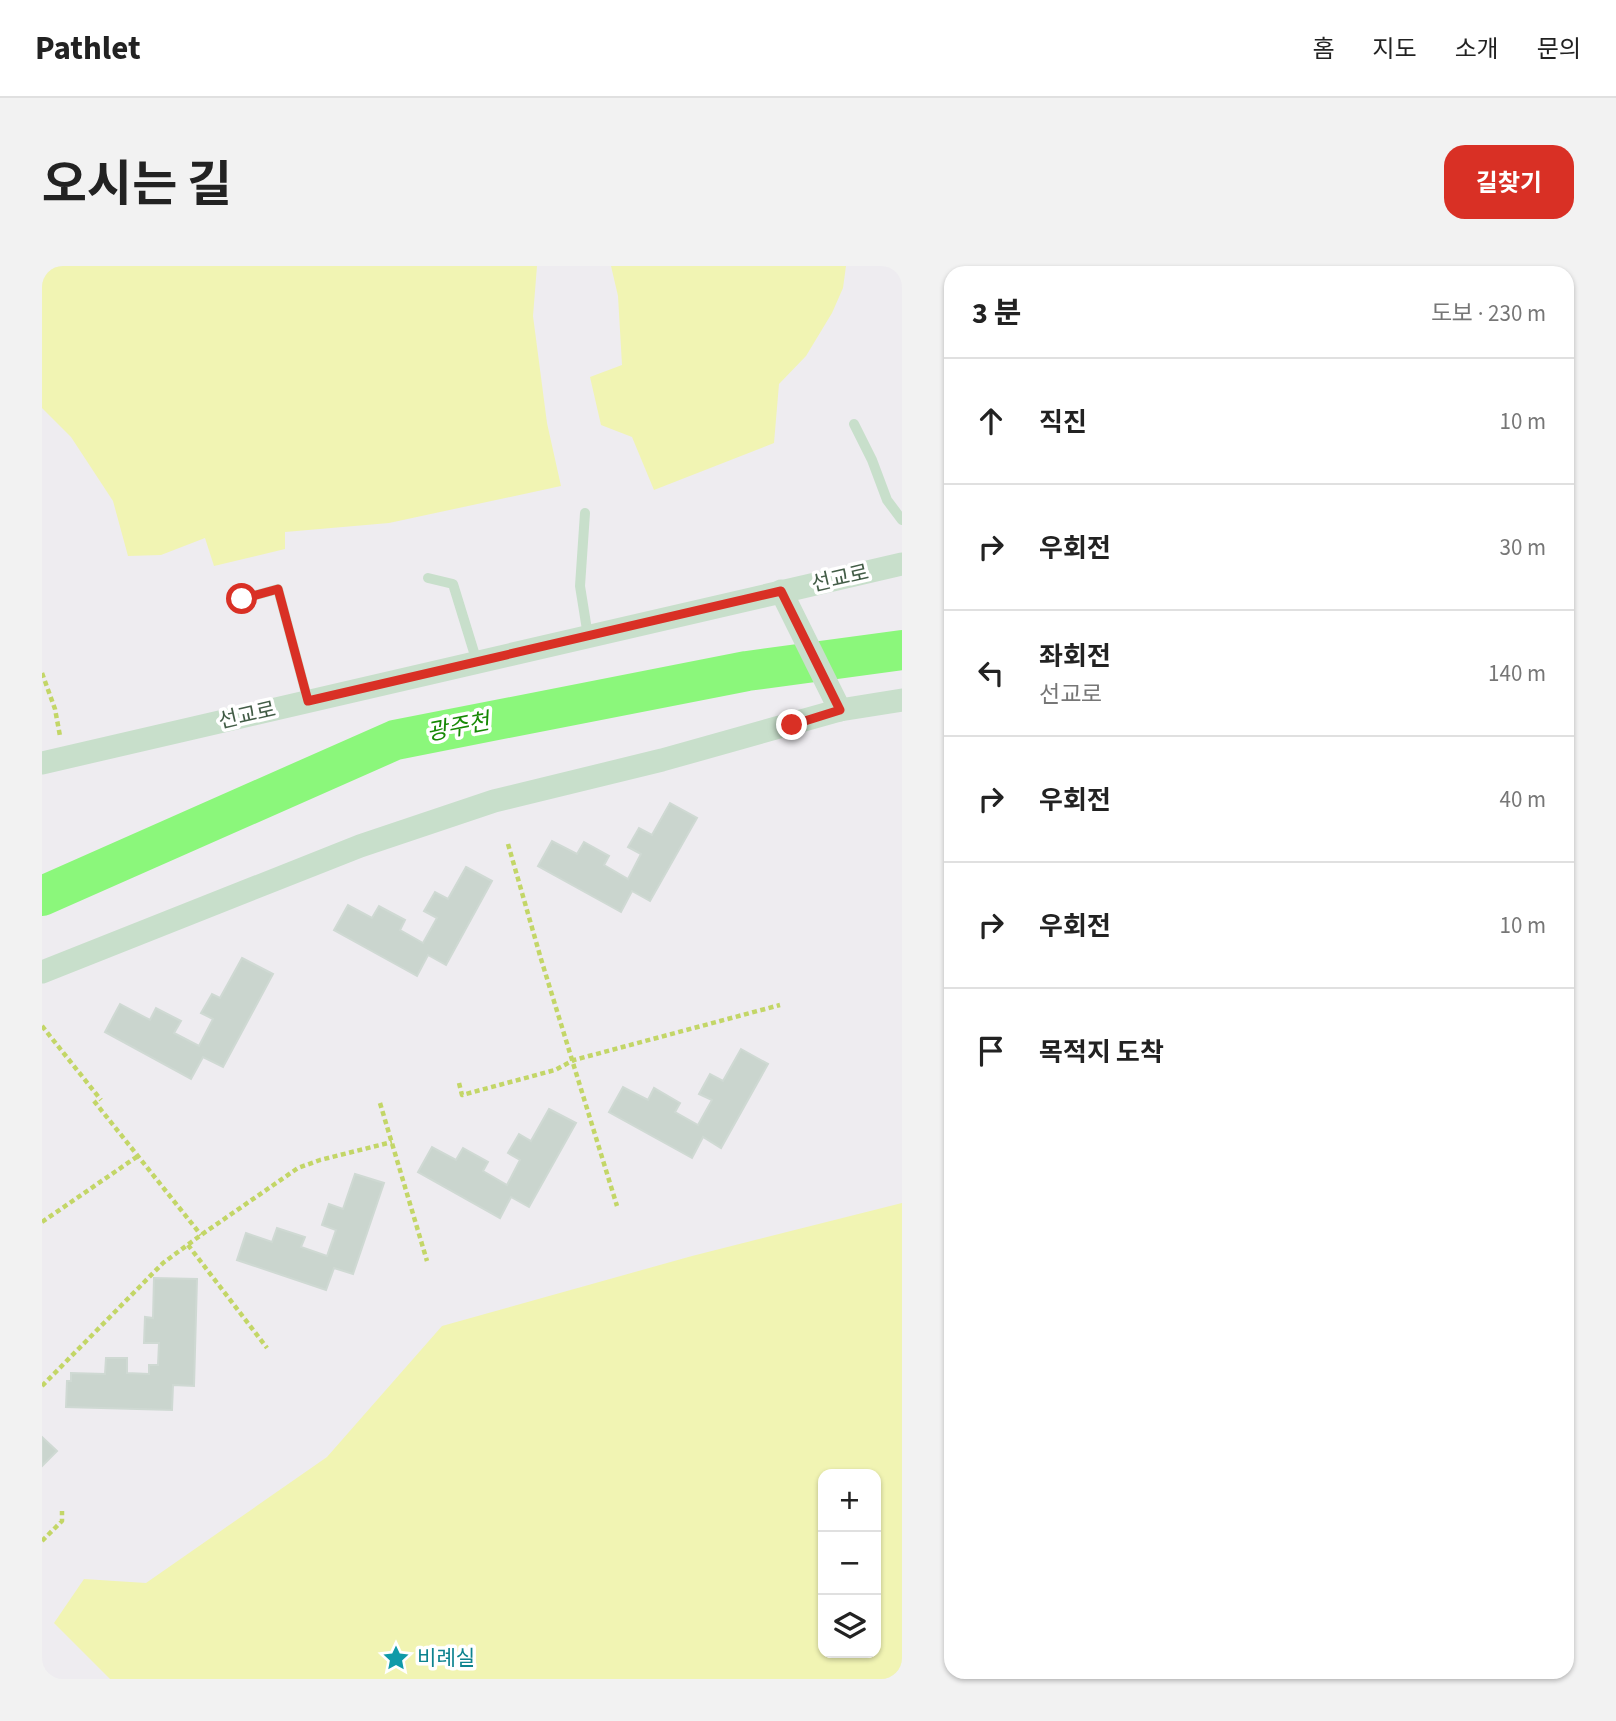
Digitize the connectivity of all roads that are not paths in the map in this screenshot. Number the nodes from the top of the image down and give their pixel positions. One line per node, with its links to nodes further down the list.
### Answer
1 (854, 424): 3 (lane)
2 (585, 513): 8 (lane)
3 (902, 520)
4 (902, 564): 6 (street, 선교로)
5 (428, 578): 9 (lane)
6 (781, 591): 8 (street, 선교로); 12 (street)
7 (242, 599): 11 (lane)
8 (588, 636): 9 (street, 선교로)
9 (477, 662): 11 (street, 선교로)
10 (902, 700): 12 (street)
11 (308, 701): 13 (street, 선교로)
12 (840, 710): 14 (street)
13 (53, 760)
14 (42, 972)

